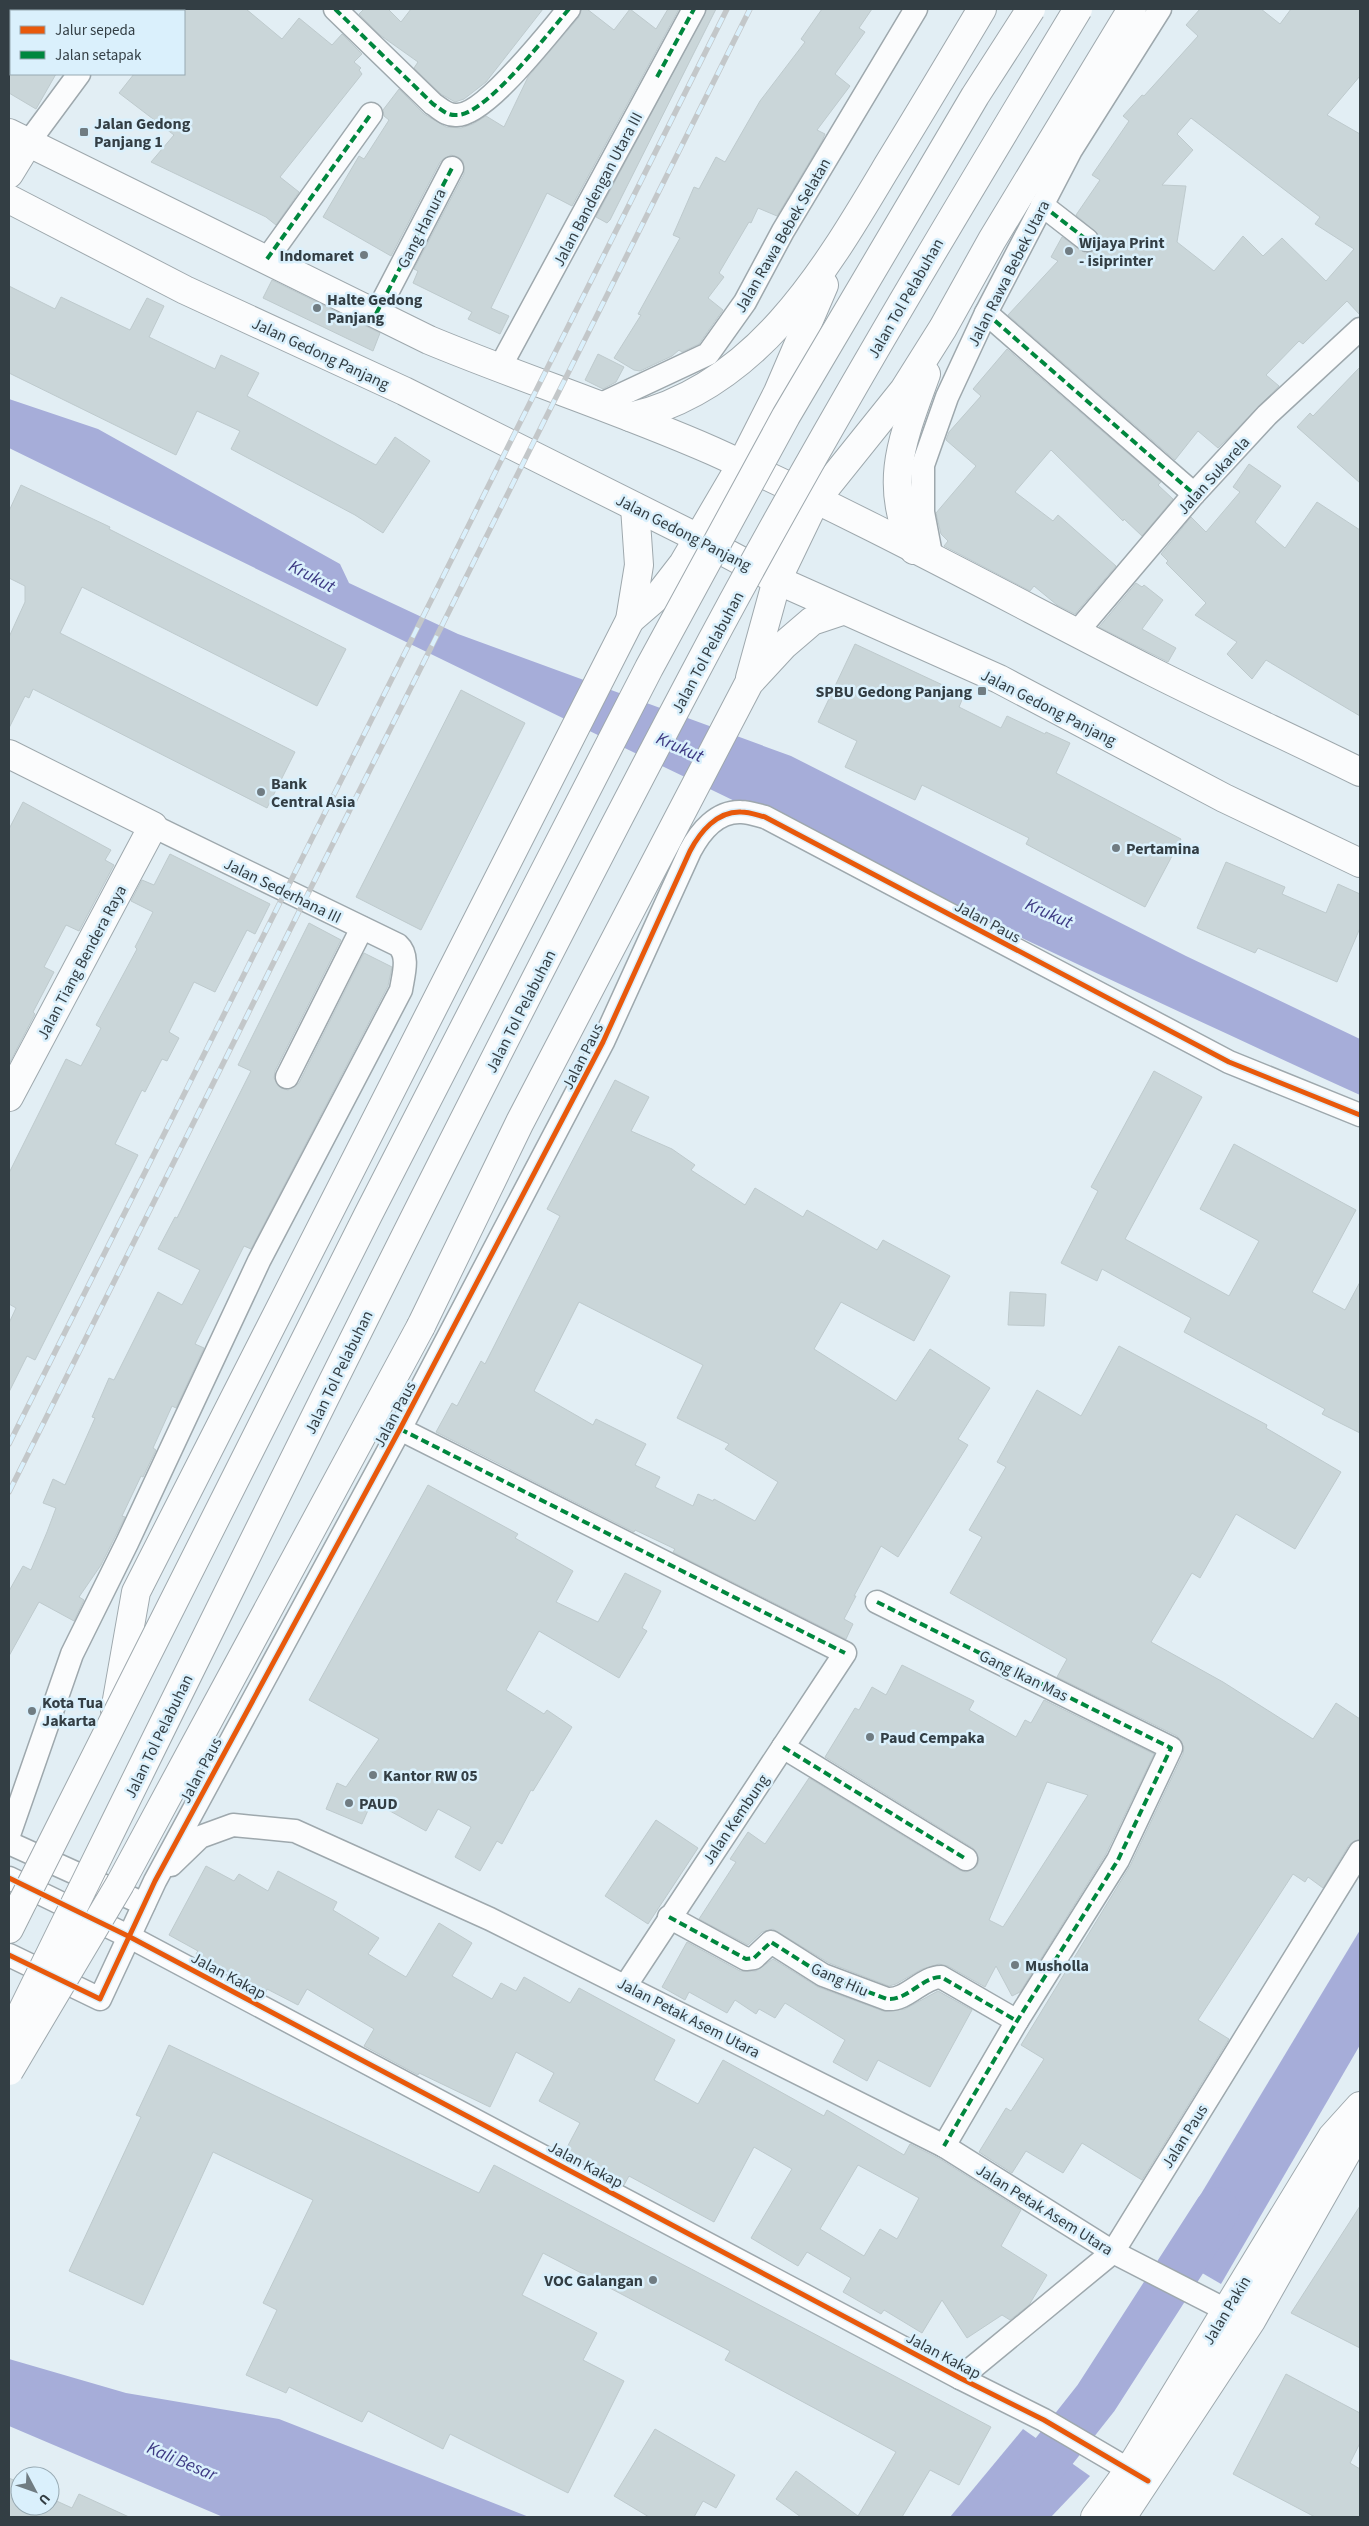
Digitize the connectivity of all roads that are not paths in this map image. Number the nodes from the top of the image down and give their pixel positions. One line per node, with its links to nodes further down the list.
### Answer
1 (335, 9): 2 (street)
2 (569, 9)
3 (694, 9): 24 (street, Jalan Bandengan Utara III)
4 (916, 9): 25 (street, Jalan Rawa Bebek Selatan)
5 (982, 9): 18 (main road)
6 (1031, 9): 48 (main road, bridge)
7 (1078, 9): 63 (main road, Jalan Tol Pelabuhan, bridge)
8 (1160, 9): 16 (street, Jalan Rawa Bebek Utara)
9 (1125, 18): 22 (main road)
10 (78, 75): 12 (street)
11 (371, 114): 19 (street)
12 (18, 138): 14 (main road); 19 (main road)
13 (452, 168): 21 (street, Gang Hanura)
14 (9, 174)
15 (9, 200): 30 (main road, Jalan Gedong Panjang)
16 (1042, 205): 17 (street); 20 (street, Jalan Rawa Bebek Utara)
17 (1087, 240)
18 (840, 246): 26 (main road); 27 (main road)
19 (267, 259): 21 (main road)
20 (986, 313): 28 (street); 32 (street, Jalan Rawa Bebek Utara)
21 (376, 314): 24 (main road)
22 (943, 328): 29 (main road); 32 (main road)
23 (1360, 329): 28 (street, Jalan Sukarela)
24 (499, 369): 25 (main road)
25 (598, 406): 26 (main road)
26 (630, 417): 27 (main road)
27 (741, 465): 29 (main road); 31 (main road)
28 (1194, 494): 36 (street, Jalan Sukarela)
29 (815, 501): 32 (main road); 33 (main road)
30 (635, 507): 31 (main road, Jalan Gedong Panjang); 35 (main road)
31 (698, 538): 33 (main road, Jalan Gedong Panjang); 35 (main road)
32 (923, 554): 36 (main road)
33 (777, 580): 34 (main road, Jalan Gedong Panjang); 37 (main road)
34 (842, 611): 37 (main road); 41 (main road, Jalan Gedong Panjang)
35 (626, 627): 48 (main road)
36 (1077, 632): 39 (main road)
37 (745, 690): 64 (main road, bridge)
38 (9, 754): 40 (main road)
39 (1360, 772)
40 (153, 826): 42 (street, Jalan Sederhana III); 44 (main road, Jalan Tiang Bendera Raya)
41 (1360, 863)
42 (362, 928): 43 (street); 50 (street, Jalan Sederhana III)
43 (287, 1077)
44 (9, 1097)
45 (1360, 1115): 46 (street, Jalan Paus)
46 (400, 1429): 49 (street, Jalan Kembung); 55 (street, Jalan Paus)
47 (878, 1602): 62 (street, Gang Ikan Mas)
48 (113, 1720): 58 (main road, bridge)
49 (783, 1747): 53 (street); 57 (street, Jalan Kembung)
50 (9, 1835)
51 (9, 1843): 56 (street)
52 (1360, 1852): 68 (street, Jalan Paus)
53 (966, 1859)
54 (9, 1878): 59 (street, Jalan Kakap)
55 (155, 1882): 56 (street, Jalan Paus); 61 (street, Jalan Petak Asem Utara)
56 (144, 1904): 59 (street, Jalan Paus)
57 (669, 1917): 61 (street, Jalan Kembung); 62 (street, Gang Hiu)
58 (9, 1929)
59 (130, 1937): 60 (street, Jalan Paus); 70 (street, Jalan Kakap)
60 (9, 1955)
61 (626, 1985): 67 (street, Jalan Petak Asem Utara)
62 (1017, 2021): 67 (street)
63 (9, 2038)
64 (9, 2071)
65 (1360, 2106): 69 (main road, Jalan Pakin)
66 (1360, 2120): 71 (main road, Jalan Pakin)
67 (944, 2146): 68 (street, Jalan Petak Asem Utara)
68 (1113, 2252): 69 (street, Jalan Petak Asem Utara); 70 (street, Jalan Paus)
69 (1219, 2307): 71 (main road, Jalan Pakin)
70 (960, 2378): 71 (street, Jalan Kakap)
71 (1132, 2472): 72 (main road, Jalan Pakin); 73 (main road, Jalan Pakin)
72 (1095, 2517)
73 (1122, 2517)

